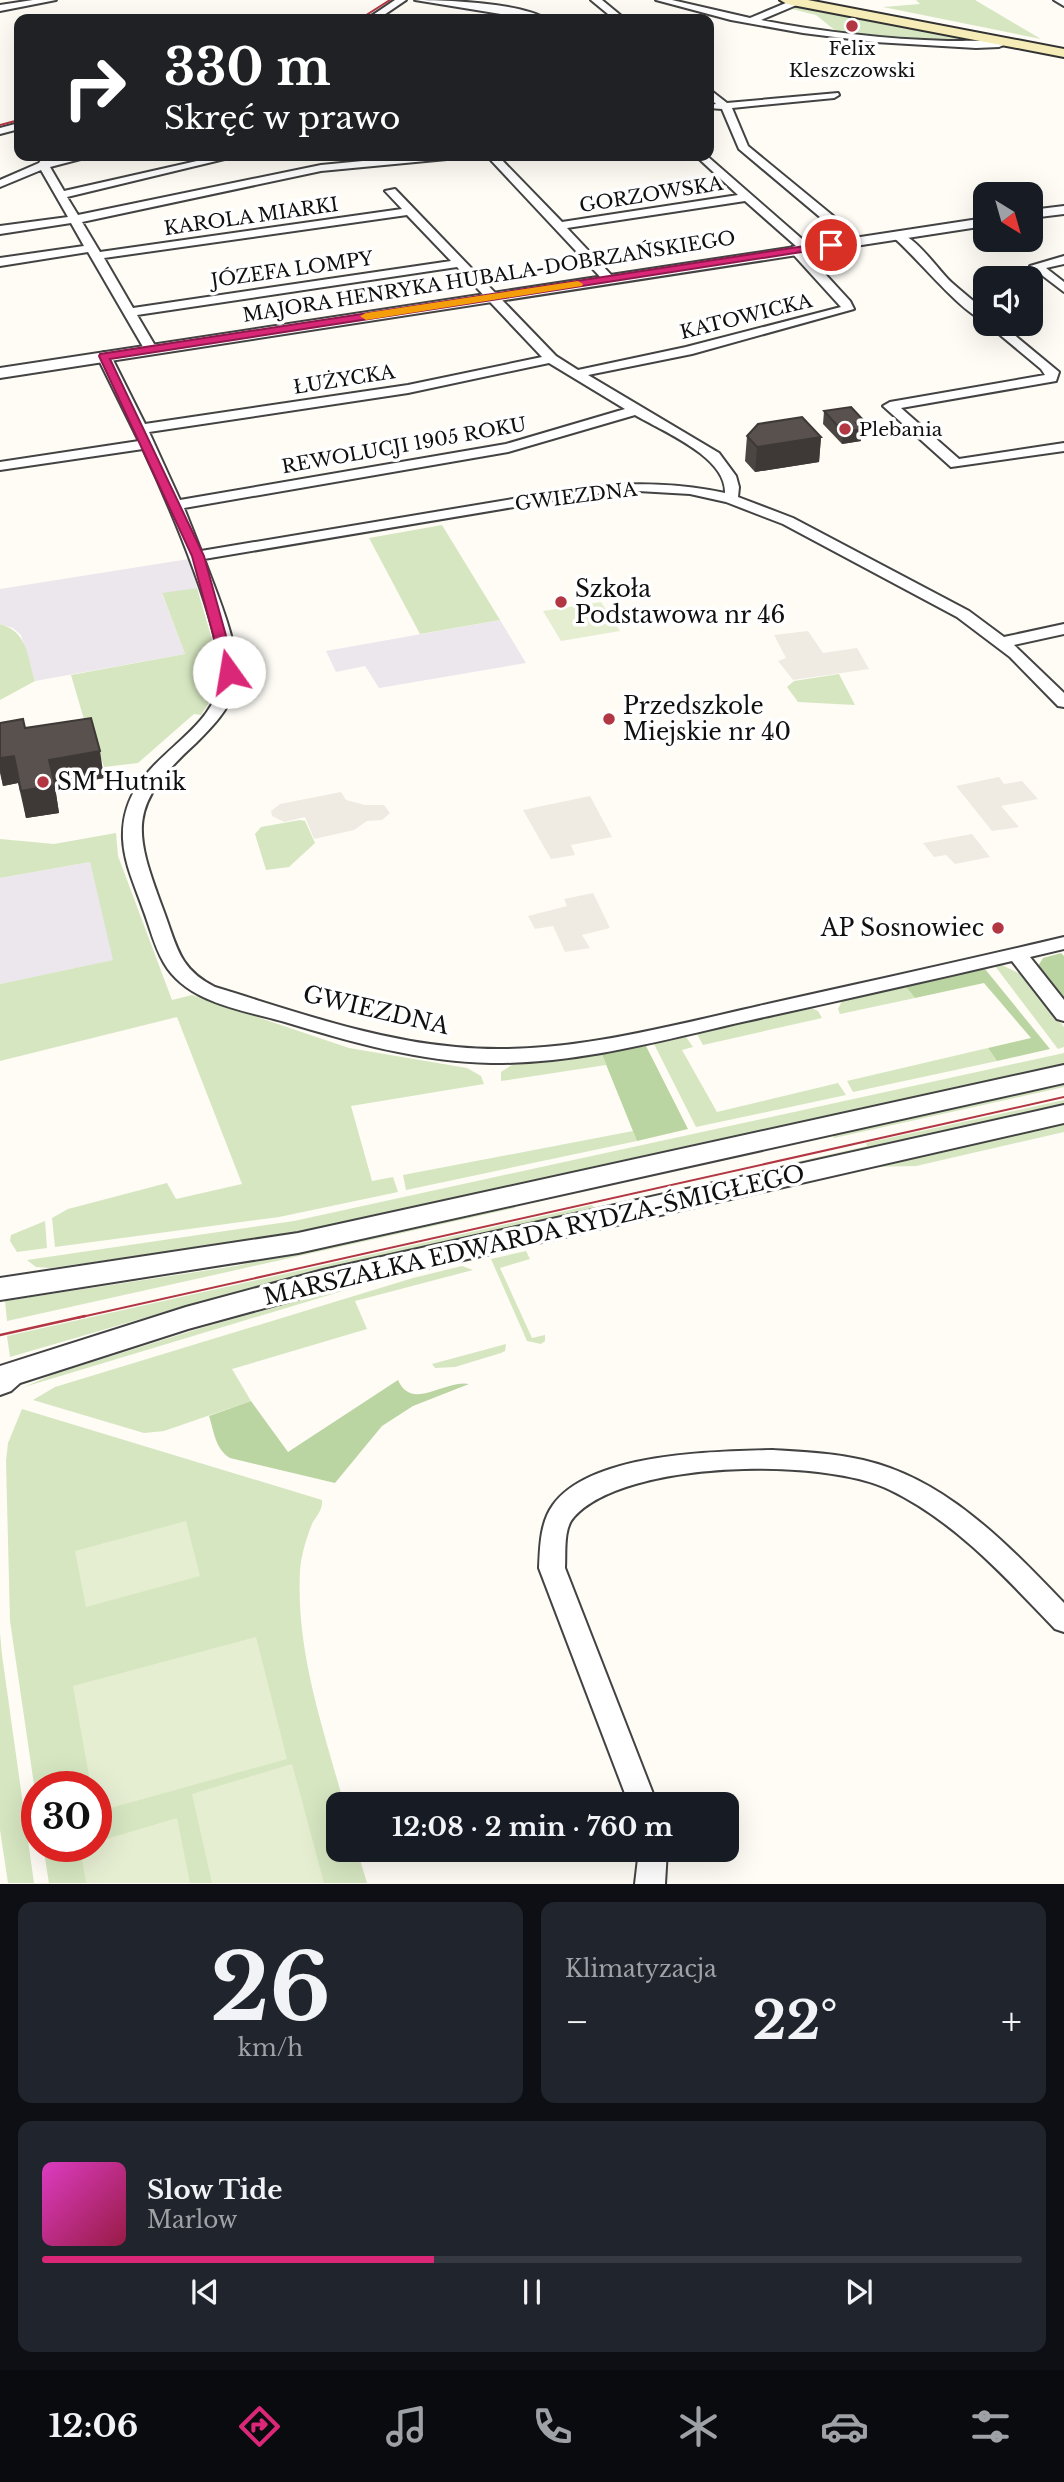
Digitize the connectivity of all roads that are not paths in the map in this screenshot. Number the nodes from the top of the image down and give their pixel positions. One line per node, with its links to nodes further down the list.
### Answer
1 (51, 0): 11 (street)
2 (401, 0): 12 (street)
3 (420, 0): 10 (street)
4 (596, 0): 15 (street)
5 (660, 0): 16 (street)
6 (817, 0): 18 (main road)
7 (1059, 0): 9 (street)
8 (792, 1): 16 (street); 17 (main road)
9 (1064, 3)
10 (474, 7): 13 (street); 14 (street)
11 (0, 8)
12 (380, 14)
13 (462, 14)
14 (522, 14)
15 (614, 14)
16 (751, 20): 17 (street)
17 (1006, 42): 19 (main road)
18 (1064, 47)
19 (1064, 53)
20 (834, 95): 22 (street)
21 (714, 96): 22 (street)
22 (724, 105): 23 (street); 42 (street)
23 (714, 106)
24 (45, 161): 30 (street)
25 (47, 161): 32 (street)
26 (210, 161): 32 (street)
27 (370, 161): 37 (street)
28 (497, 161): 39 (street)
29 (707, 161): 33 (street)
30 (0, 184)
31 (391, 191): 35 (street)
32 (60, 195): 37 (street)
33 (748, 197): 39 (street, GORZOWSKA); 43 (street)
34 (1064, 209): 36 (street)
35 (410, 211): 44 (street, KAROLA MIARKI); 47 (street)
36 (1043, 213)
37 (74, 219): 40 (street); 44 (street)
38 (973, 224): 41 (street, MAJORA HENRYKA HUBALA-DOBRZAŃSKIEGO)
39 (560, 226): 48 (street)
40 (0, 230)
41 (897, 235): 42 (street, MAJORA HENRYKA HUBALA-DOBRZAŃSKIEGO); 51 (street)
42 (856, 241): 43 (street, MAJORA HENRYKA HUBALA-DOBRZAŃSKIEGO)
43 (801, 250): 48 (street, MAJORA HENRYKA HUBALA-DOBRZAŃSKIEGO); 58 (street, KATOWICKA)
44 (94, 252): 46 (street, KAROLA MIARKI); 52 (street)
45 (1064, 260): 49 (street)
46 (0, 262)
47 (460, 263): 50 (street); 52 (street, JÓZEFA LOMPY)
48 (609, 279): 50 (street, MAJORA HENRYKA HUBALA-DOBRZAŃSKIEGO)
49 (1064, 288)
50 (491, 297): 54 (street, MAJORA HENRYKA HUBALA-DOBRZAŃSKIEGO); 56 (street)
51 (973, 307)
52 (129, 312): 54 (street)
53 (1008, 336): 62 (street)
54 (151, 349): 55 (street, MAJORA HENRYKA HUBALA-DOBRZAŃSKIEGO)
55 (104, 356): 57 (street, MAJORA HENRYKA HUBALA-DOBRZAŃSKIEGO); 60 (street, GWIEZDNA)
56 (551, 359): 58 (street); 60 (street, ŁUŻYCKA)
57 (0, 373)
58 (576, 374): 59 (street)
59 (636, 410): 64 (street); 65 (street, REWOLUCJI 1905 ROKU)
60 (140, 429): 61 (street, GWIEZDNA)
61 (147, 444): 63 (street); 65 (street, GWIEZDNA)
62 (1064, 447)
63 (0, 466)
64 (730, 499): 66 (street, GWIEZDNA); 68 (street, GWIEZDNA)
65 (176, 505): 66 (street, GWIEZDNA)
66 (198, 556): 71 (street, GWIEZDNA)
67 (1064, 629): 68 (street)
68 (1001, 643): 69 (street, GWIEZDNA)
69 (1064, 702)
70 (1064, 943): 71 (street, GWIEZDNA)
71 (1017, 954): 72 (street)
72 (1064, 1014)
73 (1064, 1074): 75 (street, MARSZAŁKA EDWARDA RYDZA-ŚMIGŁEGO)
74 (1064, 1114): 76 (street, MARSZAŁKA EDWARDA RYDZA-ŚMIGŁEGO)
75 (0, 1289)
76 (3, 1377)
77 (1064, 1621): 78 (street)
78 (638, 1792)
79 (652, 1862): 80 (street)
80 (650, 1884)

